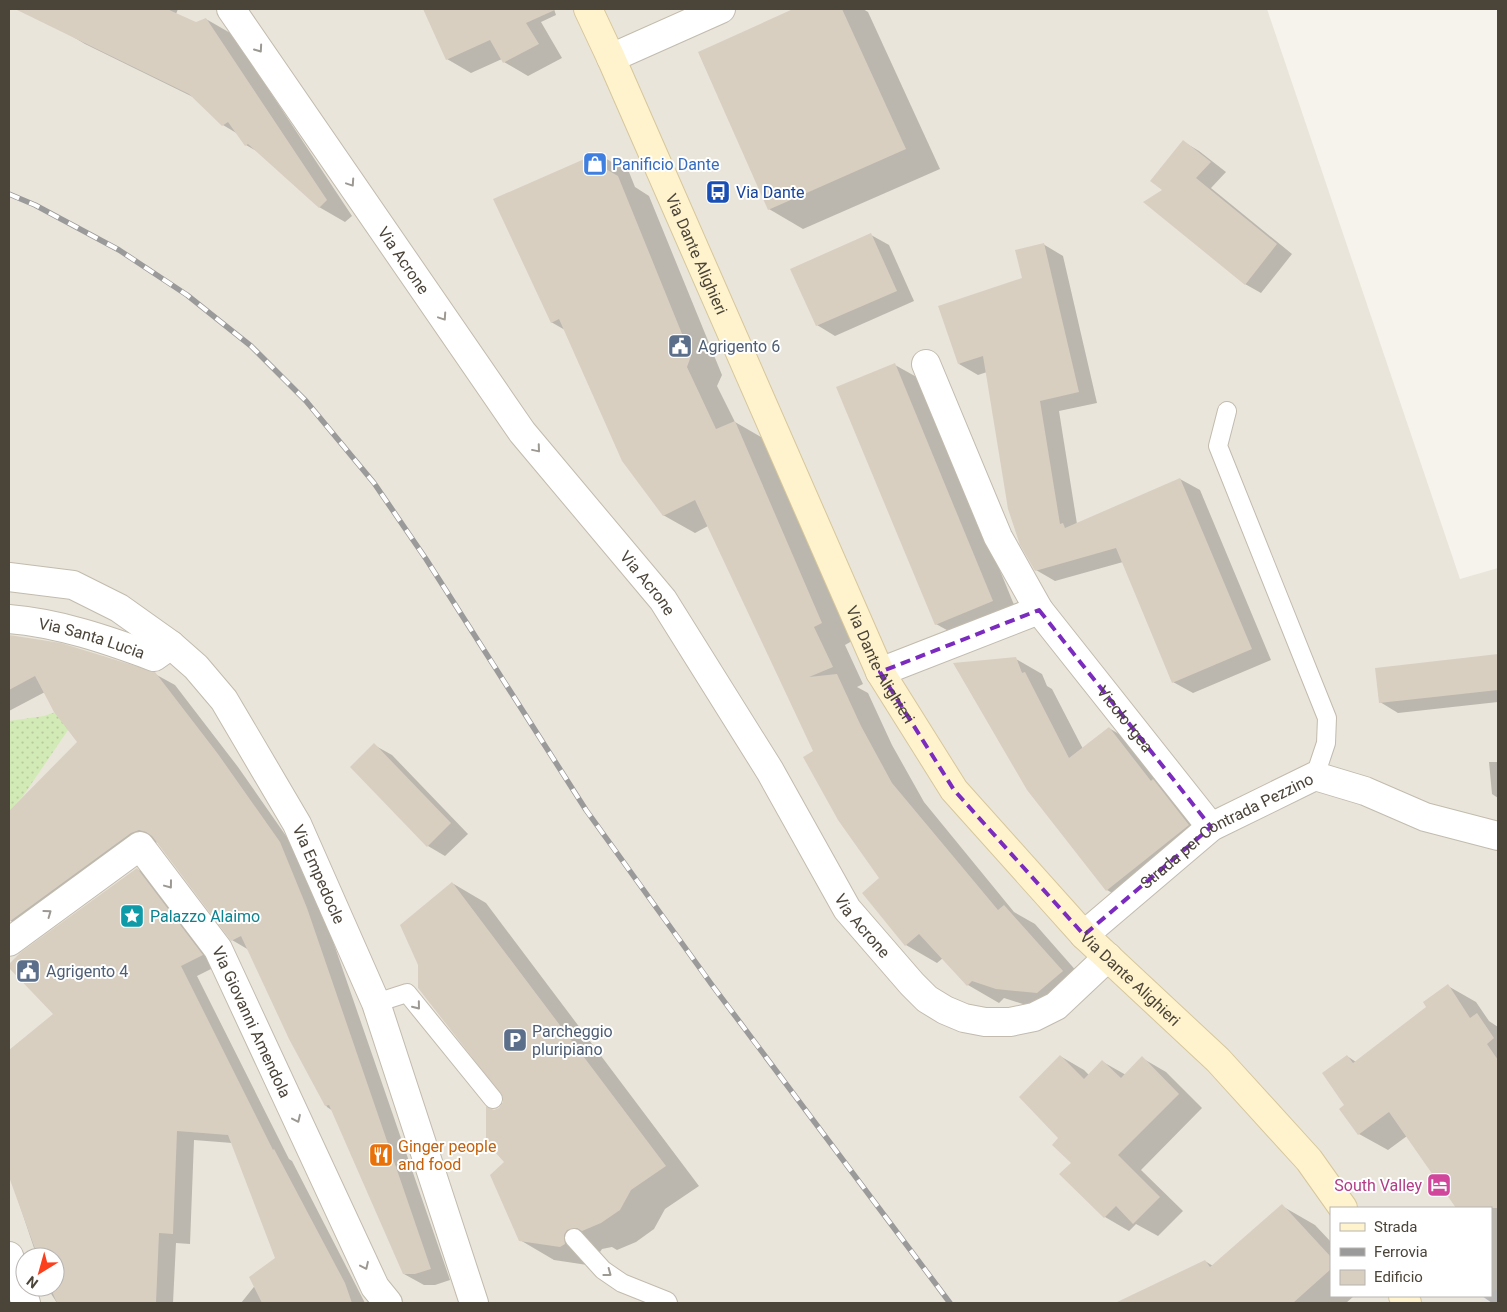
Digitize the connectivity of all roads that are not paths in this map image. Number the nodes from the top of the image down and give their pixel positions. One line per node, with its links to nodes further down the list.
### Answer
1 (231, 9): 17 (street, Via Acrone, one-way to 17)
2 (588, 9): 4 (street, Via Dante Alighieri)
3 (721, 9): 4 (street)
4 (611, 58): 11 (street, Via Dante Alighieri)
5 (926, 364): 8 (street, Vicolo Igea)
6 (1227, 411): 12 (lane)
7 (9, 577): 10 (street, Via Empedocle)
8 (1039, 610): 11 (street); 13 (street, Vicolo Igea)
9 (9, 619): 10 (street, Via Santa Lucia)
10 (171, 645): 18 (street, Via Empedocle)
11 (880, 672): 15 (street, Via Dante Alighieri)
12 (1315, 776): 13 (street, Strada per Contrada Pezzino); 14 (street, Strada per Contrada Pezzino)
13 (1211, 827): 15 (street, Strada per Contrada Pezzino)
14 (1498, 836)
15 (1084, 935): 17 (street, Via Dante Alighieri)
16 (9, 942): 24 (street, Via Giovanni Amendola, one-way to 24)
17 (1108, 958): 20 (street, Via Dante Alighieri)
18 (376, 1003): 19 (lane, one-way to 19); 25 (street, Via Empedocle)
19 (493, 1099)
20 (1342, 1207)
21 (574, 1238): 26 (lane, one-way to 26)
22 (9, 1256): 23 (street)
23 (26, 1303)
24 (388, 1303)
25 (474, 1303)
26 (668, 1303)

